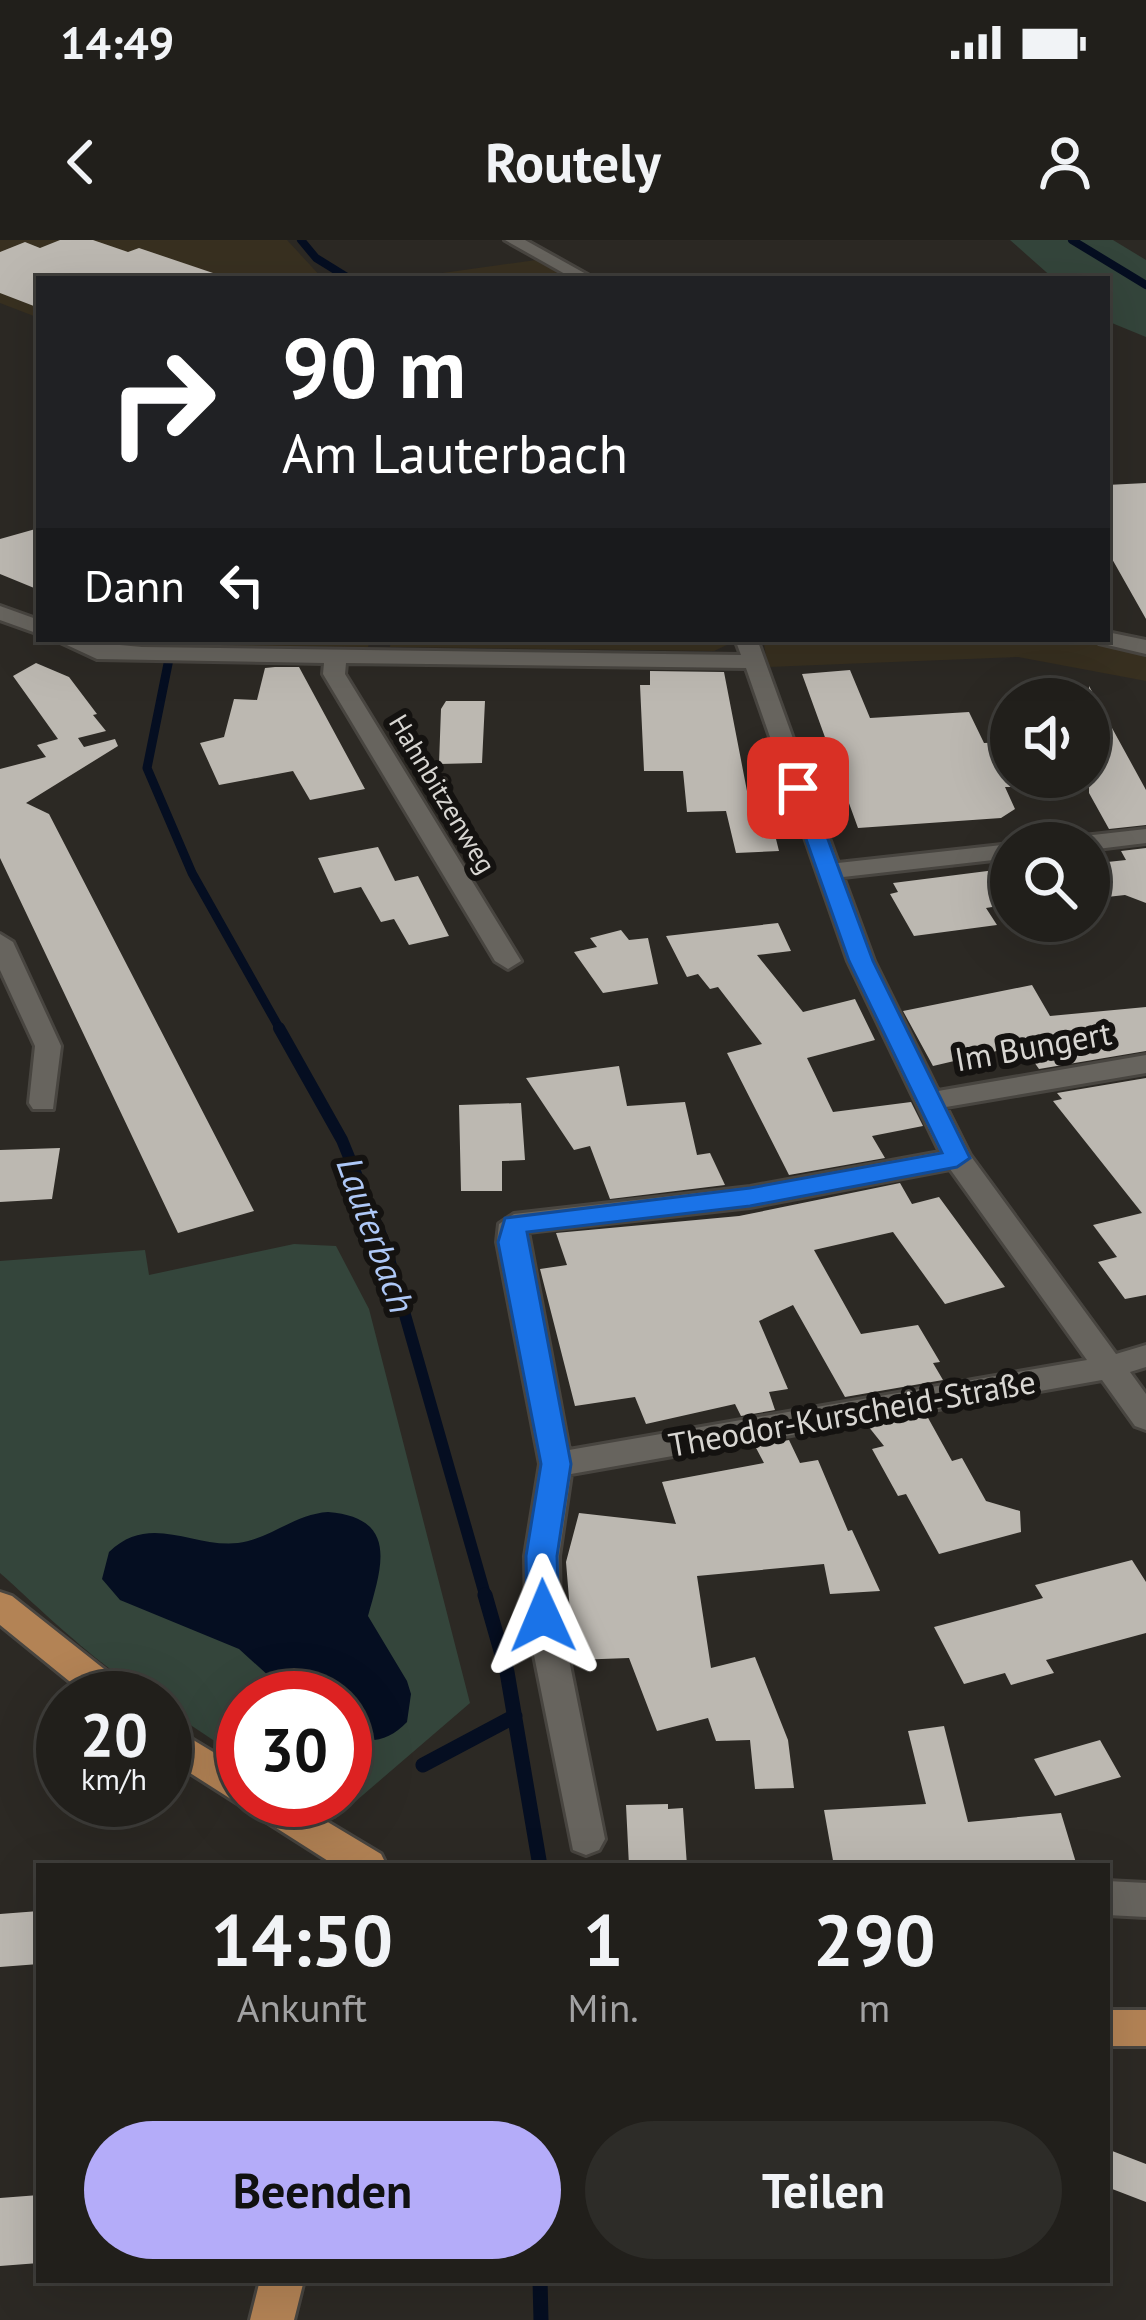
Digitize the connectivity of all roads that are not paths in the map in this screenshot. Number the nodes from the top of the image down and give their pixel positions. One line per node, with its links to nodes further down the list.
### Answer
1 (513, 240): 2 (street)
2 (581, 276)
3 (0, 612): 4 (street)
4 (36, 627)
5 (1110, 639): 7 (street)
6 (72, 642): 9 (street)
7 (1146, 647)
8 (748, 650): 9 (street); 13 (street)
9 (336, 656): 15 (street, Hahnbitzenweg)
10 (1146, 836): 11 (street)
11 (1110, 840)
12 (990, 853): 13 (street)
13 (830, 871): 17 (street)
14 (0, 942): 18 (street)
15 (508, 961)
16 (1146, 1064): 17 (street, Im Bungert)
17 (932, 1100): 19 (street)
18 (44, 1102)
19 (957, 1158): 21 (street); 23 (street)
20 (1146, 1356): 21 (street, Theodor-Kurscheid-Straße)
21 (1108, 1368): 22 (street); 23 (street, Theodor-Kurscheid-Straße)
22 (1146, 1418)
23 (556, 1464): 27 (street)
24 (0, 1606): 25 (main road)
25 (81, 1671)
26 (304, 1827): 28 (main road)
27 (586, 1839)
28 (363, 1863)
29 (1110, 1898): 30 (street)
30 (1146, 1900)
31 (1146, 2027): 32 (main road)
32 (1110, 2028)
33 (281, 2283): 34 (main road)
34 (272, 2320)

